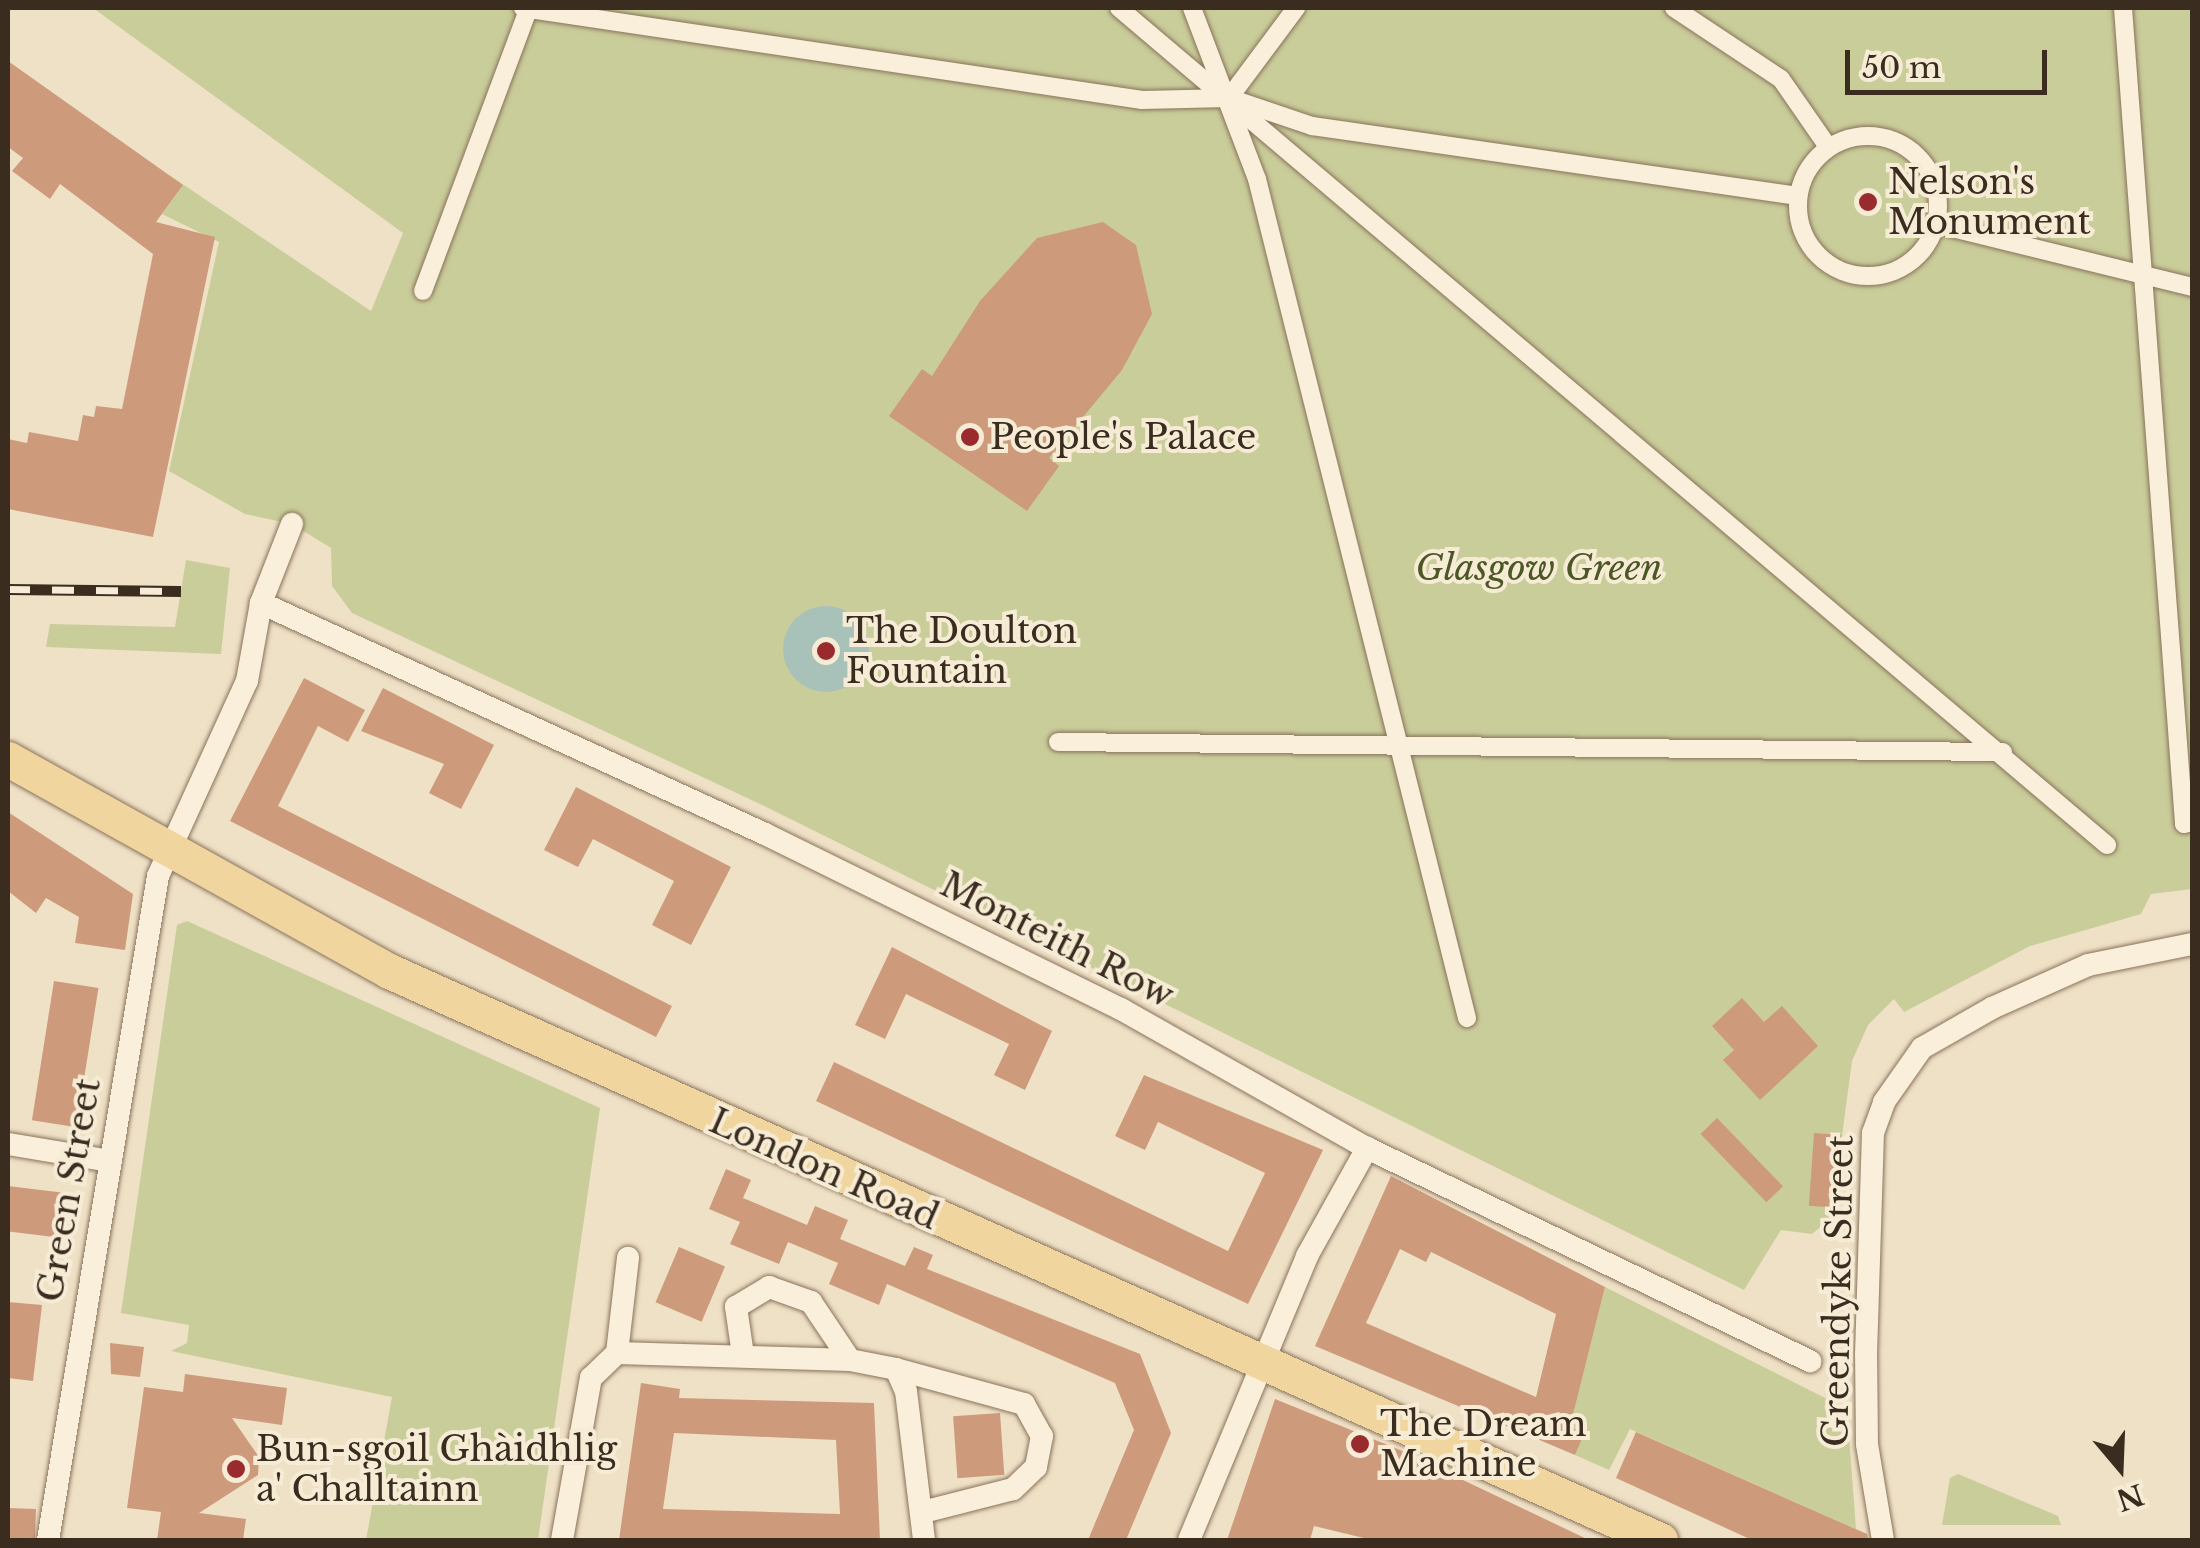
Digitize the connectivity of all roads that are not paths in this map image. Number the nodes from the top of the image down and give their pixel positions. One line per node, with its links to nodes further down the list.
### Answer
1 (527, 8): 7 (street); 13 (street)
2 (1119, 8): 7 (street)
3 (1192, 8): 7 (street)
4 (1296, 8): 7 (street)
5 (1674, 8): 8 (street)
6 (2123, 8): 11 (street)
7 (1228, 98): 9 (street); 17 (street); 18 (street)
8 (1828, 148): 9 (street); 10 (street)
9 (1798, 196): 10 (street)
10 (1936, 224): 11 (street)
11 (2141, 274): 12 (street); 20 (street)
12 (2192, 287)
13 (423, 291)
14 (292, 524): 15 (street, Green Street)
15 (261, 603): 22 (street, Green Street); 26 (street, Monteith Row)
16 (1058, 742): 17 (street)
17 (1403, 750): 18 (street); 24 (street)
18 (2002, 752): 21 (street)
19 (8, 759): 22 (main road, London Road)
20 (2192, 822)
21 (2107, 845)
22 (165, 852): 27 (street, Green Street); 32 (main road, London Road)
23 (2192, 944): 41 (street, Greendyke Street)
24 (1468, 1018)
25 (8, 1144): 27 (street)
26 (1367, 1148): 32 (street); 33 (street, Monteith Row)
27 (112, 1161): 36 (street, Green Street)
28 (628, 1258): 29 (street)
29 (617, 1353): 30 (street); 37 (street)
30 (743, 1354): 31 (street); 31 (street)
31 (850, 1360): 34 (street)
32 (1263, 1360): 39 (street); 40 (main road, London Road)
33 (1810, 1361)
34 (896, 1369): 35 (street); 35 (street)
35 (922, 1512): 38 (street)
36 (48, 1540)
37 (562, 1540)
38 (924, 1540)
39 (1190, 1540)
40 (1660, 1540)
41 (1883, 1540)

